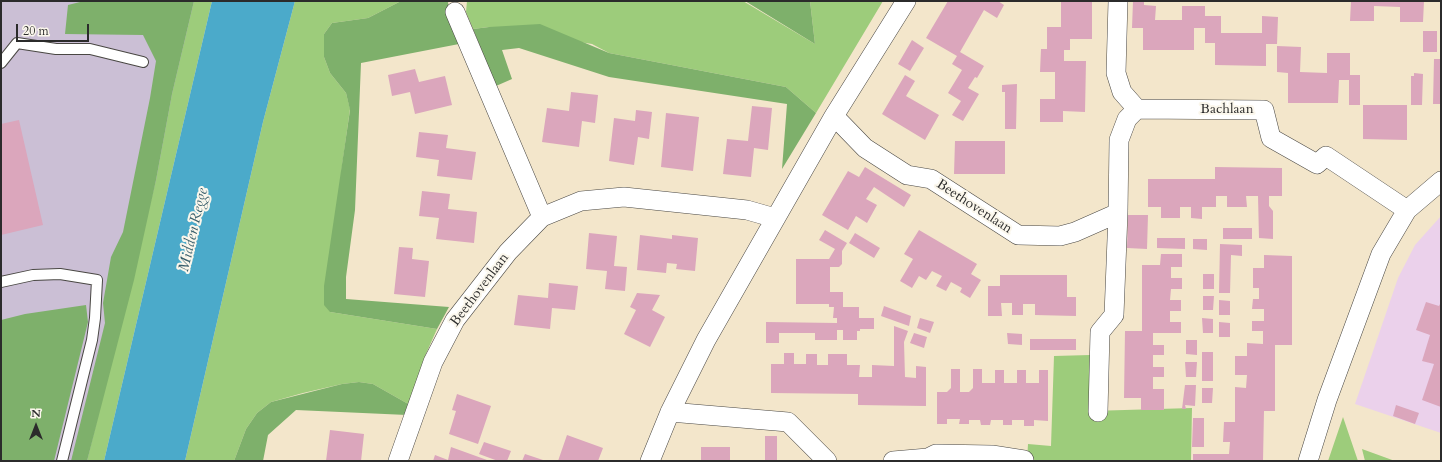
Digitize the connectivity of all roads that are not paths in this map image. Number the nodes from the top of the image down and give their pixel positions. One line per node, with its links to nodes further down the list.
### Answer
1 (906, 1): 7 (street)
2 (1118, 1): 6 (street)
3 (455, 12): 11 (street)
4 (143, 62): 5 (lane)
5 (1, 63)
6 (1137, 109): 9 (street, Bachlaan); 10 (street)
7 (834, 116): 10 (street, Beethovenlaan); 12 (street)
8 (1441, 181): 9 (street)
9 (1408, 210): 23 (street)
10 (1118, 213): 15 (street)
11 (542, 217): 12 (street, Beethovenlaan); 19 (street, Beethovenlaan)
12 (774, 218): 14 (street)
13 (1, 282): 18 (lane)
14 (670, 412): 20 (street); 21 (street)
15 (1098, 412)
16 (992, 458): 17 (street); 22 (street)
17 (1024, 460)
18 (62, 461)
19 (398, 461)
20 (650, 461)
21 (827, 461)
22 (893, 461)
23 (1308, 461)

